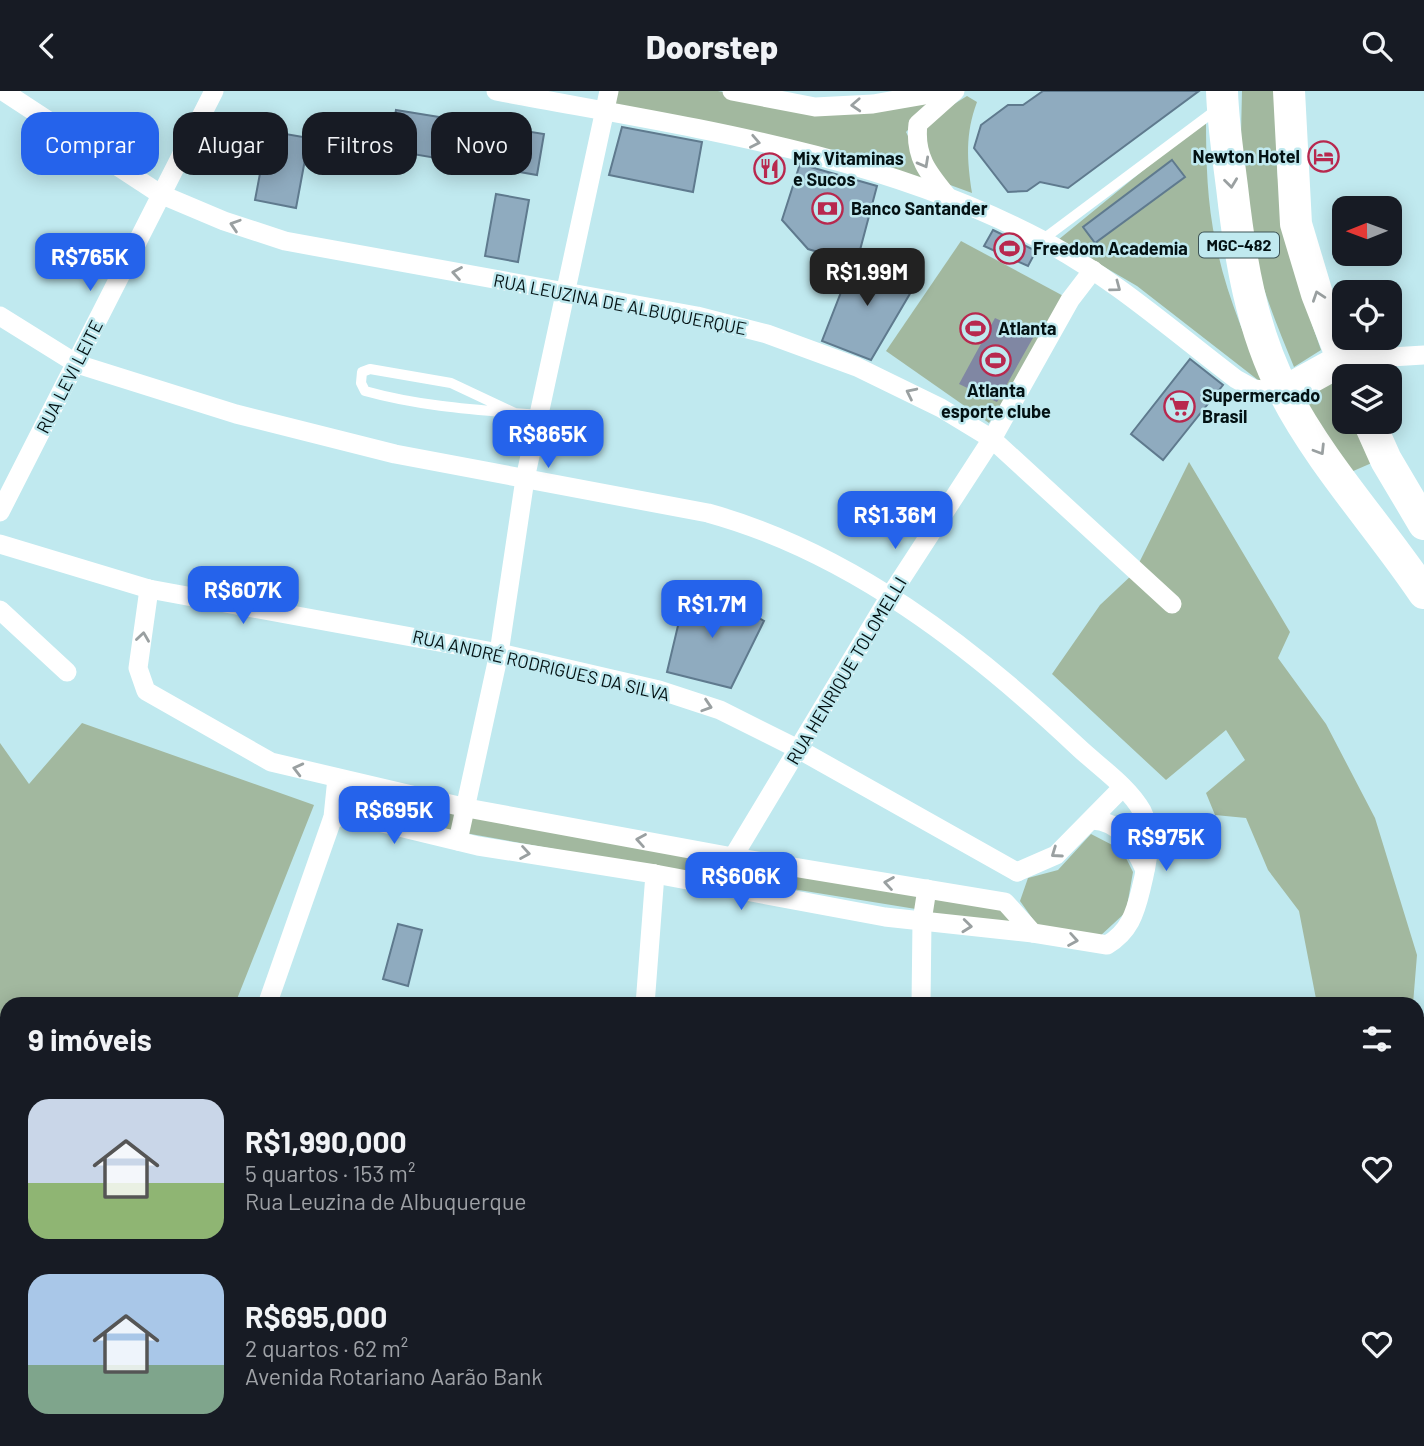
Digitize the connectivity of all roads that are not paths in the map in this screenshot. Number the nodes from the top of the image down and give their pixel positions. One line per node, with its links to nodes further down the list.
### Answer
1 (4, 91): 11 (street, RUA LEUZINA DE ALBUQUERQUE)
2 (214, 91): 11 (street, RUA LEVI LEITE)
3 (496, 91): 10 (street)
4 (608, 91): 10 (street)
5 (732, 91): 6 (street, one-way to 5)
6 (948, 91)
7 (956, 91): 12 (street, one-way to 12)
8 (1289, 91): 19 (highway, MGC-482, one-way to 8)
9 (1222, 98): 13 (lane); 22 (highway, MGC-482, one-way to 22)
10 (604, 112): 12 (street, one-way to 12); 15 (street)
11 (160, 194): 15 (street, RUA LEUZINA DE ALBUQUERQUE, one-way to 11); 18 (street, RUA LEVI LEITE)
12 (948, 197): 13 (street)
13 (1042, 240): 14 (street)
14 (1093, 270): 22 (street, one-way to 22); 26 (street, RUA HENRIQUE TOLOMELLI)
15 (564, 293): 24 (street); 26 (street, RUA LEUZINA DE ALBUQUERQUE, one-way to 15)
16 (0, 316): 18 (street)
17 (1424, 355): 20 (street)
18 (77, 364): 28 (street); 30 (street, RUA LEVI LEITE)
19 (1344, 364)
20 (1370, 364)
21 (1332, 373): 22 (highway)
22 (1284, 392): 29 (highway, MGC-482, one-way to 29)
23 (515, 413): 23 (lane); 24 (lane)
24 (538, 415): 28 (street)
25 (1375, 434): 27 (highway)
26 (992, 439): 36 (street, RUA HENRIQUE TOLOMELLI); 37 (street, RUA LEUZINA DE ALBUQUERQUE)
27 (1386, 460): 29 (highway); 31 (highway)
28 (525, 479): 36 (street); 39 (street)
29 (1348, 488): 32 (highway, MGC-482)
30 (0, 512)
31 (1421, 521): 32 (highway)
32 (1386, 540): 35 (highway, MGC-482)
33 (0, 544): 34 (street, RUA ANDRÉ RODRIGUES DA SILVA)
34 (149, 589): 39 (street, RUA ANDRÉ RODRIGUES DA SILVA); 42 (street, one-way to 34)
35 (1424, 593)
36 (890, 596): 41 (street, RUA HENRIQUE TOLOMELLI); 43 (street)
37 (1172, 604)
38 (0, 610): 40 (street)
39 (499, 653): 41 (street, RUA ANDRÉ RODRIGUES DA SILVA, one-way to 41); 44 (street)
40 (67, 672)
41 (800, 750): 48 (street, RUA HENRIQUE TOLOMELLI); 50 (street, RUA ANDRÉ RODRIGUES DA SILVA)
42 (337, 778): 44 (street); 45 (street)
43 (1122, 788): 46 (street); 49 (street)
44 (467, 808): 47 (street); 48 (street, one-way to 44)
45 (333, 817): 47 (street); 57 (street)
46 (1092, 820): 49 (street); 50 (street, one-way to 50)
47 (458, 841): 51 (street, one-way to 51)
48 (733, 857): 52 (street, RUA HENRIQUE TOLOMELLI); 53 (street, one-way to 48)
49 (1146, 871): 56 (street, one-way to 49)
50 (1017, 872): 54 (street)
51 (655, 874): 52 (street); 58 (street)
52 (723, 888): 55 (street)
53 (927, 889): 54 (street); 55 (street)
54 (1005, 902): 56 (street)
55 (922, 921): 56 (street, one-way to 56); 59 (street)
56 (1033, 933)
57 (270, 997)
58 (646, 997)
59 (921, 997)

